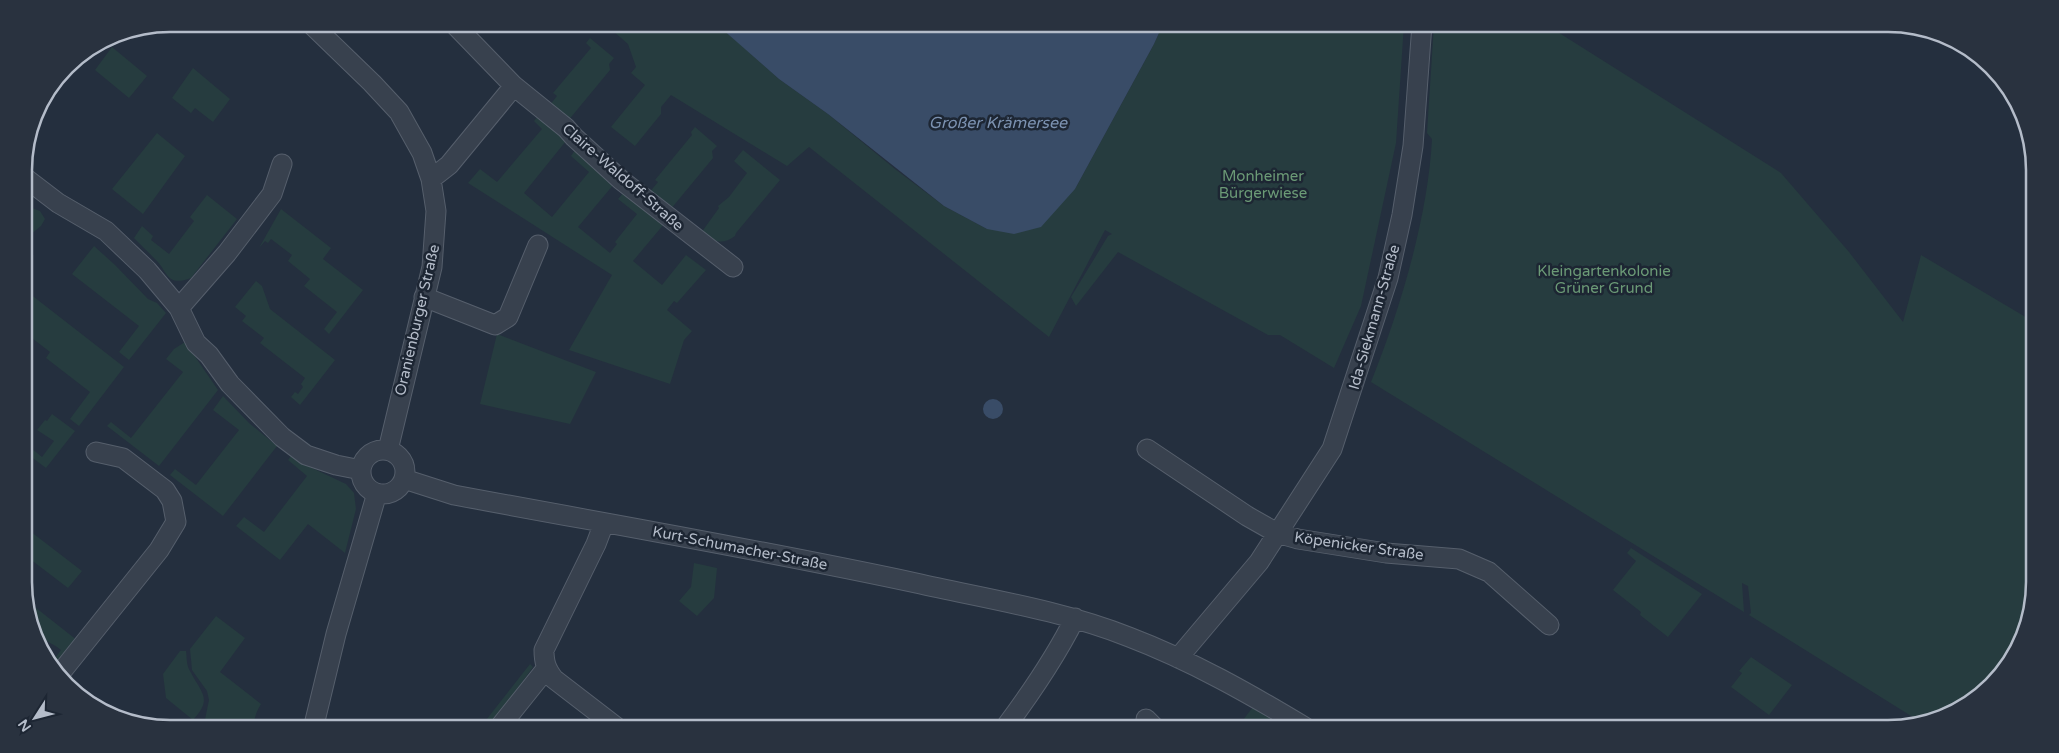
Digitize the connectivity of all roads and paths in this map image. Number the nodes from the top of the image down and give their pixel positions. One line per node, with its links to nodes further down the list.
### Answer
1 (319, 32): 6 (street, Oranienburger Straße)
2 (462, 32): 4 (street, Claire-Waldoff-Straße)
3 (1421, 32): 19 (street, Ida-Siekmann-Straße)
4 (514, 86): 6 (street); 9 (street, Claire-Waldoff-Straße)
5 (282, 164): 11 (street)
6 (431, 179): 10 (street, Oranienburger Straße)
7 (33, 183): 11 (street)
8 (538, 244): 10 (street)
9 (733, 267)
10 (424, 297): 13 (street, Oranienburger Straße)
11 (179, 308): 15 (street)
12 (1147, 449): 19 (street)
13 (388, 450): 15 (street); 16 (street)
14 (96, 452): 23 (street)
15 (361, 470): 17 (street)
16 (404, 479): 17 (street); 18 (street, Kurt-Schumacher-Straße)
17 (377, 493): 25 (street)
18 (604, 523): 20 (street, Kurt-Schumacher-Straße); 24 (street)
19 (1277, 532): 21 (street, Köpenicker Straße); 22 (street, Köpenicker Straße)
20 (1075, 618): 22 (street, Kurt-Schumacher-Straße); 28 (street)
21 (1549, 626)
22 (1178, 658): 29 (street, Kurt-Schumacher-Straße)
23 (63, 669)
24 (546, 669): 26 (street); 27 (street)
25 (315, 720)
26 (505, 720)
27 (607, 720)
28 (1011, 720)
29 (1293, 720)

